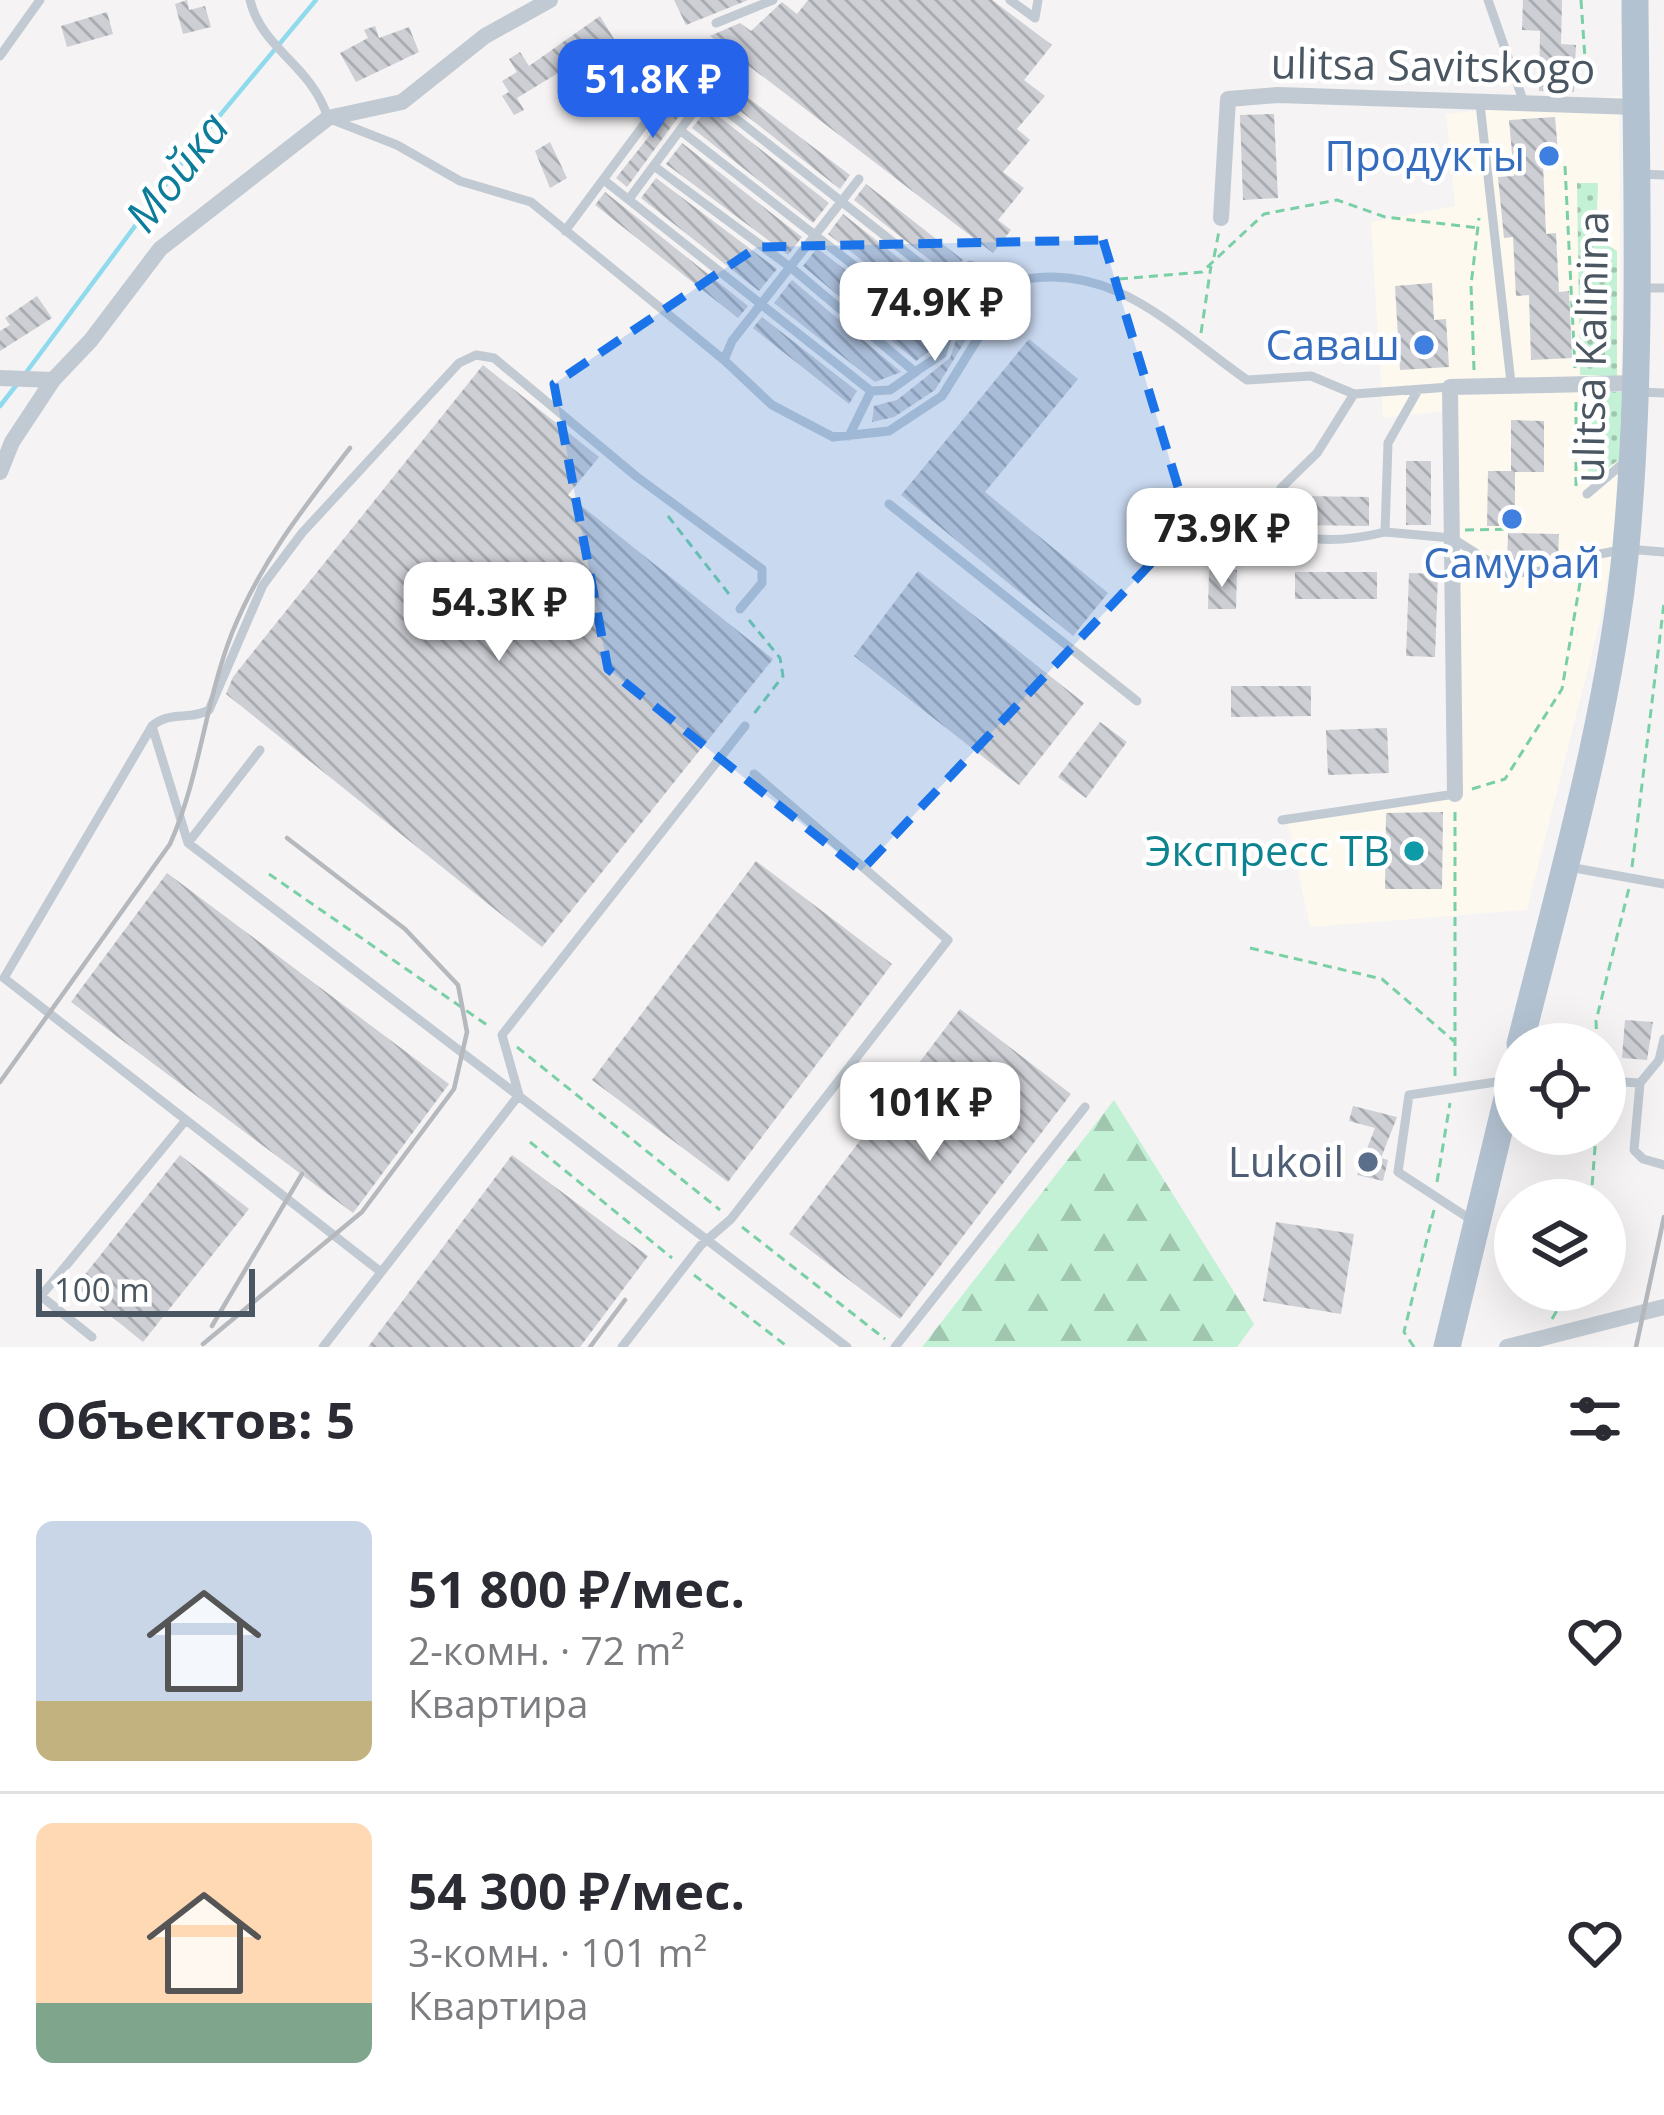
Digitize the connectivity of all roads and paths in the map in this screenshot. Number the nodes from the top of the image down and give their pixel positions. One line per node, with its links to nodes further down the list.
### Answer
1 (40, 0): 11 (lane)
2 (250, 0): 17 (lane)
3 (550, 0): 17 (street)
4 (773, 0): 10 (lane)
5 (1010, 0): 6 (lane)
6 (1038, 0)
7 (1488, 0): 14 (lane)
8 (1581, 0): 15 (path)
9 (1635, 0): 16 (main road, ulitsa Kalinina)
10 (716, 23)
11 (0, 56)
12 (706, 95): 18 (lane); 23 (lane); 25 (lane)
13 (1480, 104): 14 (street, ulitsa Savitskogo); 27 (street, ulitsa Savitskogo); 44 (lane)
14 (1524, 104): 15 (street, ulitsa Savitskogo)
15 (1588, 106): 16 (street, ulitsa Savitskogo)
16 (1636, 107): 21 (main road, ulitsa Kalinina)
17 (328, 118): 29 (lane); 43 (street)
18 (681, 131): 19 (lane); 30 (lane)
19 (654, 166): 24 (lane); 32 (lane)
20 (1565, 166): 45 (path)
21 (1650, 174): 36 (main road, ulitsa Kalinina)
22 (859, 179): 25 (lane)
23 (605, 181): 24 (lane); 29 (lane)
24 (629, 199): 37 (lane)
25 (842, 201): 30 (lane); 35 (lane)
26 (1480, 210): 28 (path)
27 (1221, 218): 31 (path)
28 (1479, 228): 31 (path); 46 (path)
29 (565, 231): 40 (lane)
30 (815, 235): 32 (lane); 38 (lane)
31 (1212, 261): 33 (path); 39 (path)
32 (790, 267): 37 (lane); 41 (lane)
33 (1100, 281): 34 (lane); 39 (lane)
34 (1013, 282): 35 (lane); 52 (lane)
35 (950, 286): 38 (lane)
36 (1651, 288): 49 (main road, ulitsa Kalinina)
37 (762, 302): 40 (lane); 50 (lane)
38 (946, 338): 41 (lane)
39 (1199, 347): 51 (lane)
40 (724, 360): 52 (lane)
41 (920, 368): 50 (lane)
42 (0, 379): 43 (street)
43 (53, 380): 53 (street)
44 (1511, 383): 45 (street); 46 (street)
45 (1576, 384): 49 (street); 56 (path)
46 (1475, 386): 47 (street)
47 (1450, 387): 48 (lane); 62 (street)
48 (1418, 389): 51 (lane); 61 (lane)
49 (1646, 389): 54 (main road, ulitsa Kalinina)
50 (871, 391): 52 (lane)
51 (1354, 394): 61 (lane)
52 (849, 436)
53 (6, 441): 55 (street)
54 (1631, 457): 57 (lane); 63 (main road, ulitsa Kalinina)
55 (0, 472)
56 (1576, 486)
57 (1587, 494)
58 (889, 504): 69 (lane)
59 (666, 515): 68 (path)
60 (1523, 529): 62 (path)
61 (1385, 532): 62 (lane)
62 (1452, 534): 66 (lane); 74 (street)
63 (1626, 550): 64 (lane); 65 (lane); 77 (main road, ulitsa Kalinina)
64 (1664, 552)
65 (1584, 557): 74 (path)
66 (1560, 569)
67 (1664, 604): 79 (path)
68 (740, 609): 70 (path); 71 (lane)
69 (1137, 701)
70 (745, 725): 84 (lane)
71 (152, 726): 76 (lane); 93 (lane)
72 (260, 750): 76 (lane)
73 (754, 774): 98 (lane)
74 (1455, 794): 75 (lane); 86 (path)
75 (1282, 820)
76 (188, 843): 91 (lane)
77 (1564, 866): 79 (lane); 82 (main road, ulitsa Kalinina)
78 (269, 874): 84 (path)
79 (1631, 878): 80 (lane); 83 (path)
80 (1664, 884)
81 (1250, 948): 86 (path)
82 (1525, 1023)
83 (1596, 1023)
84 (502, 1035): 91 (lane); 98 (path)
85 (1664, 1039): 89 (lane)
86 (1456, 1042): 90 (path)
87 (1494, 1080): 90 (lane)
88 (1626, 1083): 89 (lane)
89 (1640, 1083): 96 (lane)
90 (1452, 1089): 97 (path); 97 (lane)
91 (519, 1094): 100 (lane); 102 (lane)
92 (1085, 1107): 113 (lane)
93 (186, 1120): 102 (lane); 106 (lane)
94 (530, 1142): 101 (path)
95 (1494, 1150): 99 (main road)
96 (1664, 1165)
97 (1435, 1197): 99 (lane); 114 (path)
98 (731, 1219): 100 (lane); 105 (path)
99 (1475, 1222): 115 (main road)
100 (708, 1238): 101 (lane); 112 (lane)
101 (684, 1267): 110 (lane); 111 (path)
102 (381, 1272): 109 (lane)
103 (1664, 1307): 108 (street)
104 (1556, 1311): 108 (path)
105 (868, 1326): 107 (path); 113 (path)
106 (92, 1337)
107 (860, 1337)
108 (1541, 1337): 116 (street)
109 (323, 1347)
110 (622, 1347)
111 (788, 1347)
112 (847, 1347)
113 (895, 1347)
114 (1414, 1347)
115 (1448, 1347)
116 (1508, 1347)

